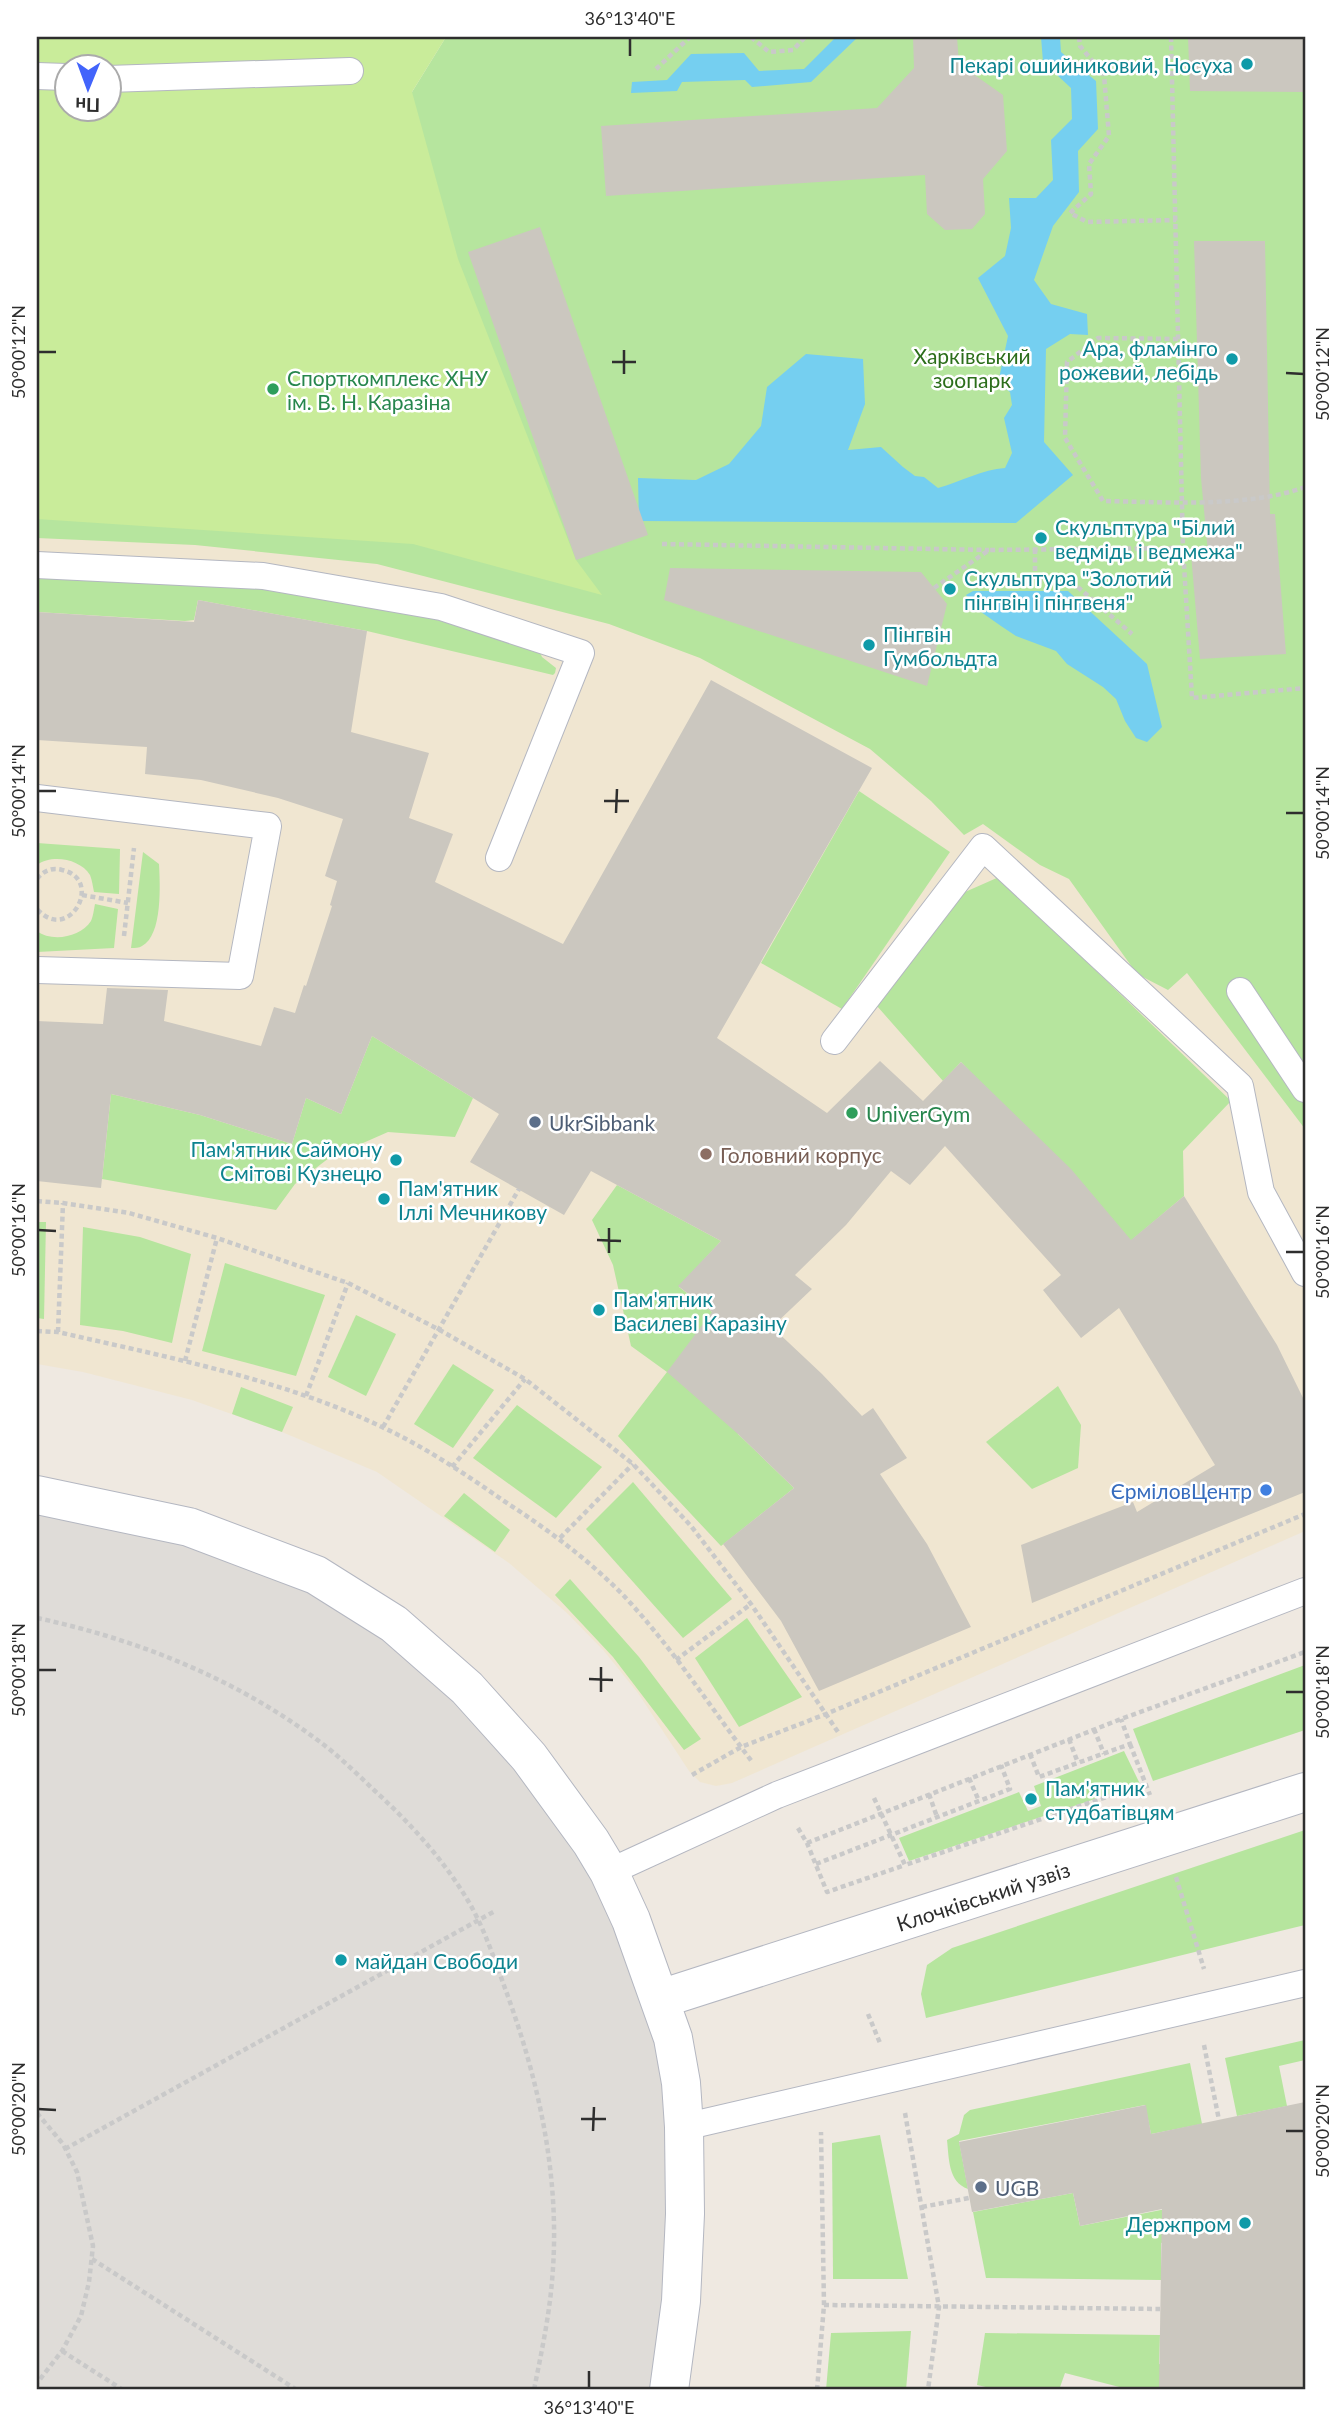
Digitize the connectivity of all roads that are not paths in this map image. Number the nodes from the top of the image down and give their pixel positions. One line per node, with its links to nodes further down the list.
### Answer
1 (350, 71): 2 (lane)
2 (122, 79)
3 (37, 565): 5 (lane)
4 (37, 798): 6 (lane)
5 (499, 858)
6 (37, 970)
7 (1240, 991): 9 (lane)
8 (834, 1041): 10 (lane)
9 (1305, 1089)
10 (1305, 1273)
11 (37, 1495): 14 (main road)
12 (1305, 1591): 14 (lane)
13 (1305, 1793): 16 (main road, Клочківський узвіз)
14 (609, 1872): 16 (main road)
15 (1305, 1983): 17 (lane)
16 (660, 2000): 17 (main road)
17 (684, 2127): 18 (main road)
18 (669, 2390)

